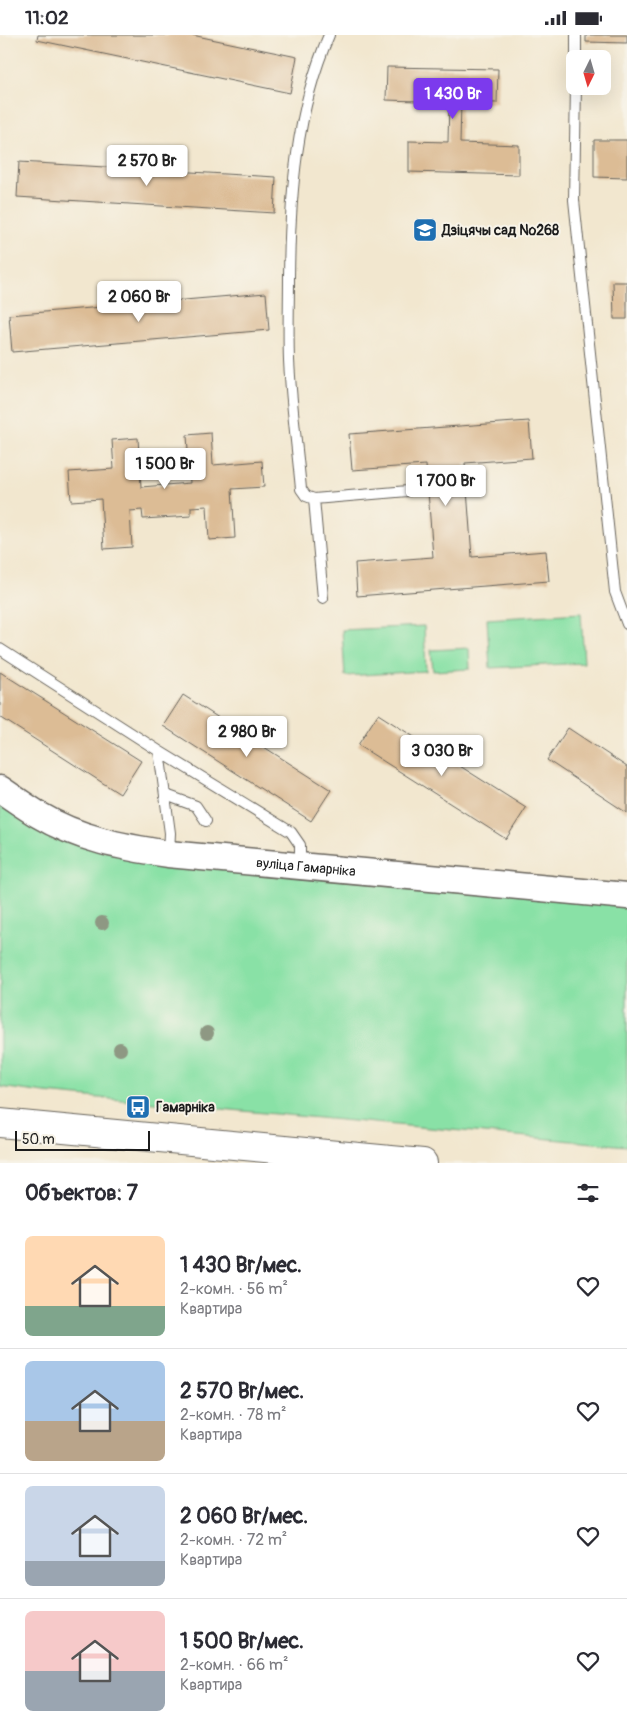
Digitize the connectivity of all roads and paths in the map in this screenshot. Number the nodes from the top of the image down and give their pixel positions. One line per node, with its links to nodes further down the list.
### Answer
1 (330, 35): 6 (lane)
2 (576, 35): 3 (lane)
3 (576, 50)
4 (576, 95): 8 (lane)
5 (408, 491): 6 (lane)
6 (314, 499): 7 (lane)
7 (323, 598)
8 (627, 624)
9 (0, 649): 10 (lane)
10 (159, 751): 12 (lane); 15 (lane)
11 (0, 789): 14 (street, вуліца Гамарніка)
12 (166, 795): 13 (lane); 14 (lane)
13 (206, 821)
14 (168, 854): 15 (street, вуліца Гамарніка)
15 (300, 866): 16 (street, вуліца Гамарніка)
16 (627, 897)
17 (0, 1123): 18 (main road)
18 (423, 1163)

